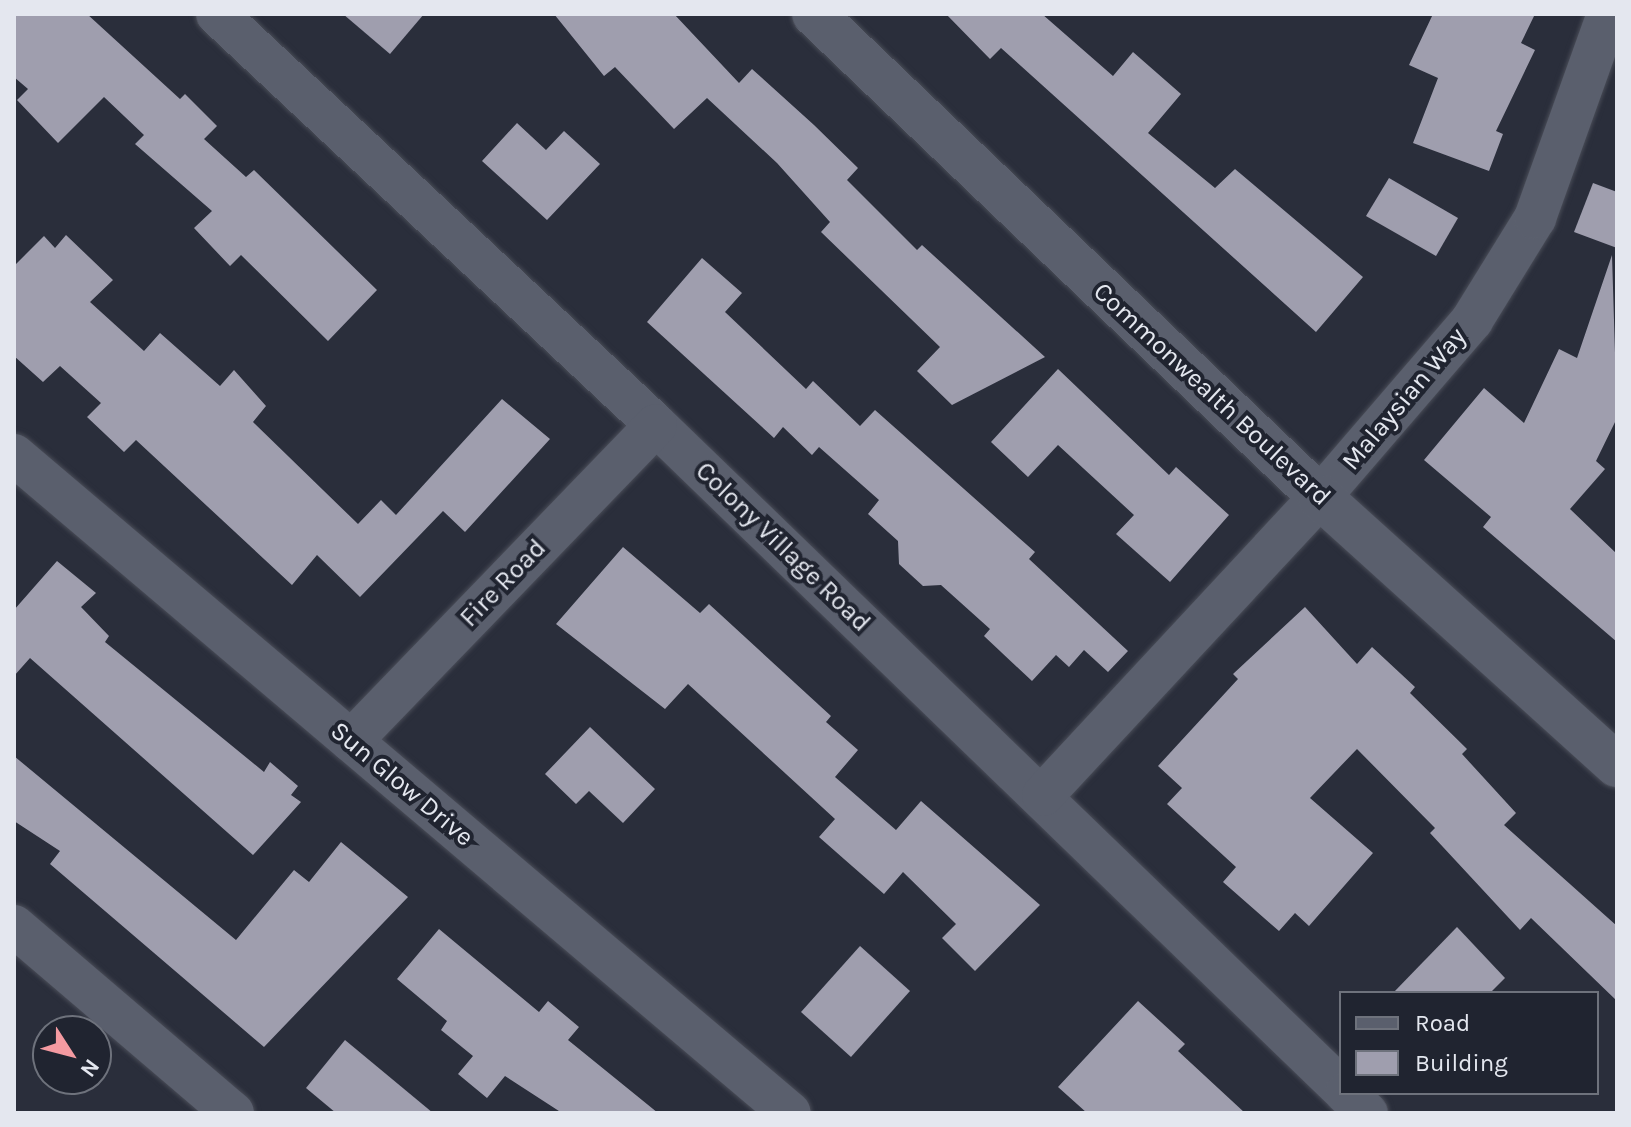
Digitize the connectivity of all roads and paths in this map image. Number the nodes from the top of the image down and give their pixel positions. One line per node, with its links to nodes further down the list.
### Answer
1 (217, 14): 4 (street, Colony Village Road)
2 (814, 14): 6 (street, Commonwealth Boulevard)
3 (1608, 14): 6 (street, Malaysian Way)
4 (656, 425): 7 (street, Fire Road); 9 (street, Colony Village Road)
5 (14, 455): 7 (street, Sun Glow Drive)
6 (1320, 497): 8 (street, Commonwealth Boulevard); 9 (street, Malaysian Way)
7 (351, 741): 13 (street, Sun Glow Drive)
8 (1617, 765)
9 (1043, 795): 11 (street, Colony Village Road)
10 (14, 926): 14 (street)
11 (1339, 1086)
12 (1348, 1095): 16 (street)
13 (748, 1100): 15 (street, Sun Glow Drive)
14 (233, 1113)
15 (790, 1113)
16 (1367, 1113)

